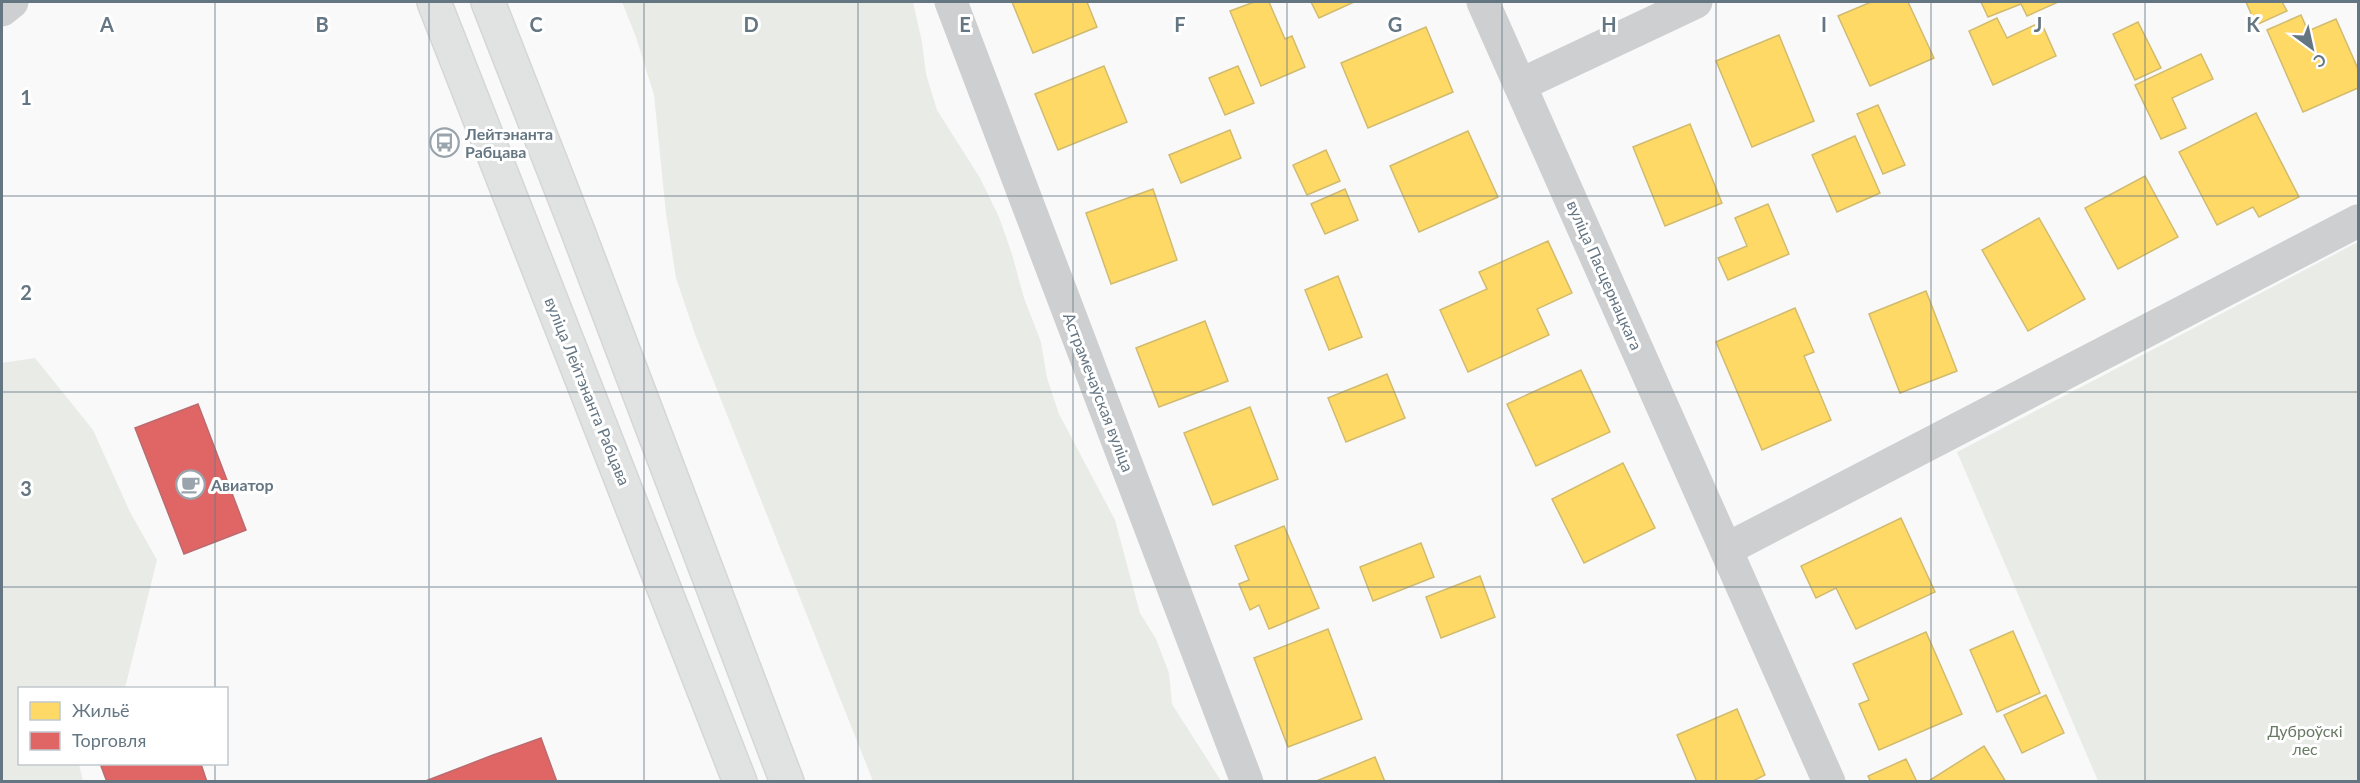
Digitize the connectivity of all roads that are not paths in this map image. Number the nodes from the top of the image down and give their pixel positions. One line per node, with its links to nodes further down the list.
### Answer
1 (12, 2): 7 (street)
2 (434, 2): 11 (highway, вуліца Лейтэнанта Рабцава)
3 (488, 2): 12 (highway)
4 (951, 2): 13 (street, Астрамечаўская вуліца)
5 (1483, 2): 8 (street, вуліца Пасцернацкага)
6 (1696, 2): 8 (street)
7 (2, 9)
8 (1520, 85): 10 (street, вуліца Пасцернацкага)
9 (2358, 221): 10 (street)
10 (1727, 549): 14 (street, вуліца Пасцернацкага)
11 (740, 782)
12 (787, 782)
13 (1247, 782)
14 (1829, 782)

